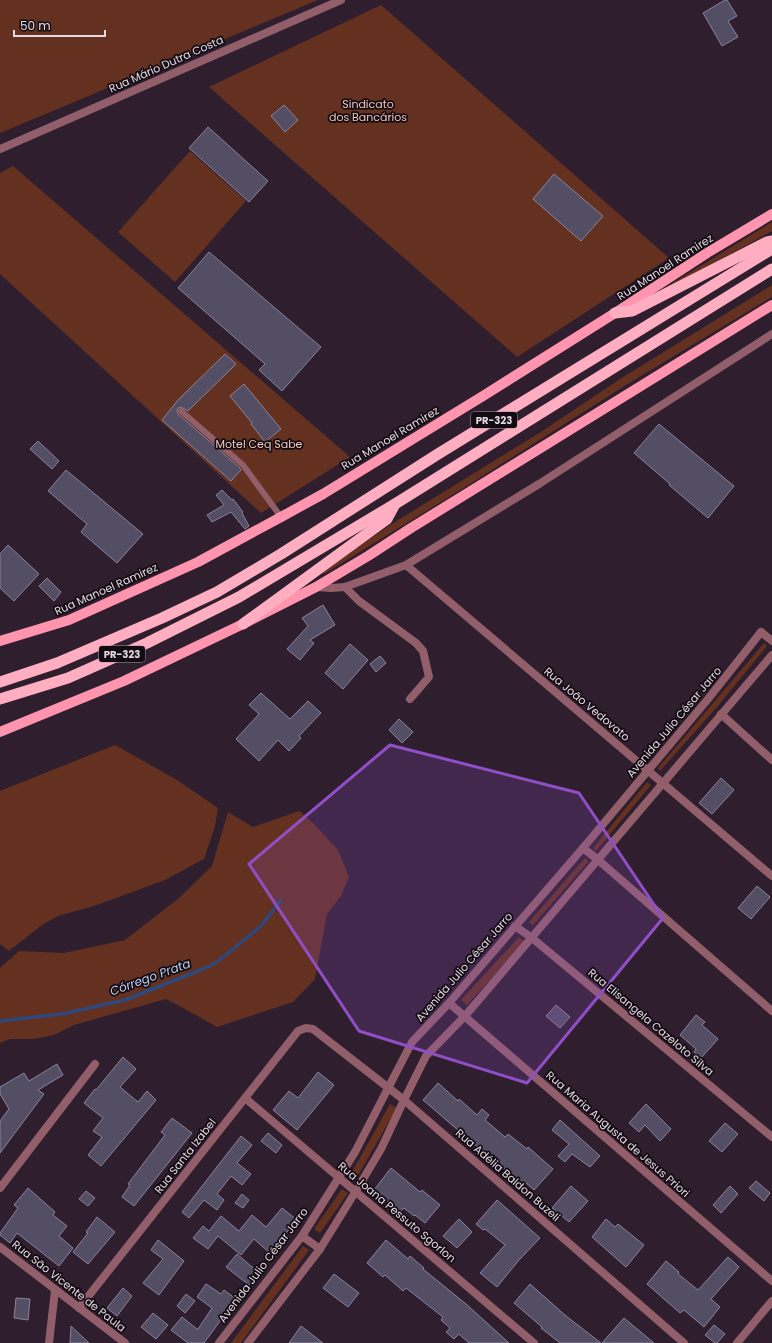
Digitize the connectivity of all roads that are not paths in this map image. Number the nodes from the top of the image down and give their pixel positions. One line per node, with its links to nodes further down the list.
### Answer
1 (341, 0): 2 (street, Rua Mário Dutra Costa)
2 (0, 149)
3 (772, 214): 8 (main road, Rua Manoel Ramirez)
4 (772, 241): 8 (highway)
5 (772, 249): 20 (highway, PR-323)
6 (772, 269): 11 (highway, PR-323)
7 (772, 305): 15 (main road)
8 (615, 313): 12 (main road, Rua Manoel Ramirez)
9 (772, 334): 13 (street)
10 (181, 411): 12 (lane)
11 (395, 504): 16 (highway); 21 (highway, PR-323)
12 (281, 517): 17 (main road, Rua Manoel Ramirez)
13 (406, 565): 14 (street); 26 (street, Rua João Vedovato)
14 (345, 586): 15 (street); 22 (street)
15 (316, 587): 16 (main road)
16 (243, 624): 24 (main road)
17 (0, 641)
18 (772, 641): 26 (street, Avenida Julio César Jarro)
19 (772, 655): 23 (street)
20 (0, 682)
21 (0, 699)
22 (410, 699)
23 (721, 714): 25 (street); 27 (street)
24 (0, 732)
25 (772, 760)
26 (648, 770): 27 (street, Rua João Vedovato); 28 (street, Avenida Julio César Jarro)
27 (663, 783): 29 (street); 30 (street, Rua João Vedovato)
28 (583, 848): 29 (street); 31 (street, Avenida Julio César Jarro)
29 (597, 859): 32 (street); 34 (street)
30 (772, 876)
31 (515, 926): 32 (street, Rua Elisangela Cazeloto Silva); 33 (street, Avenida Julio César Jarro)
32 (532, 938): 35 (street); 41 (street, Rua Elisangela Cazeloto Silva)
33 (449, 1003): 35 (street, Rua Maria Augusta de Jesus Priori); 38 (street, Avenida Julio César Jarro)
34 (772, 1011)
35 (465, 1016): 40 (street); 48 (street, Rua Maria Augusta de Jesus Priori)
36 (313, 1029): 38 (street, Rua Adélia Baldon Buzeli); 39 (street, Rua Santa Izabel)
37 (95, 1064): 43 (street)
38 (388, 1087): 40 (street, Rua Adélia Baldon Buzeli); 42 (street, Avenida Julio César Jarro)
39 (245, 1098): 42 (street, Rua Joana Pessuto Sgorlon); 51 (street, Rua Santa Izabel)
40 (404, 1100): 44 (street); 57 (street, Rua Adélia Baldon Buzeli)
41 (772, 1137)
42 (339, 1177): 44 (street, Rua Joana Pessuto Sgorlon); 45 (street, Avenida Julio César Jarro)
43 (0, 1188)
44 (356, 1191): 47 (street); 56 (street, Rua Joana Pessuto Sgorlon)
45 (302, 1236): 47 (street); 54 (street, Avenida Julio César Jarro)
46 (0, 1247): 49 (street, Rua São Vicente de Paula)
47 (320, 1249): 55 (street)
48 (772, 1281)
49 (55, 1290): 51 (street, Rua São Vicente de Paula); 52 (street)
50 (772, 1301): 58 (street)
51 (79, 1308): 53 (street, Rua São Vicente de Paula)
52 (49, 1343)
53 (125, 1343)
54 (219, 1343)
55 (248, 1343)
56 (534, 1343)
57 (684, 1343)
58 (737, 1343)

